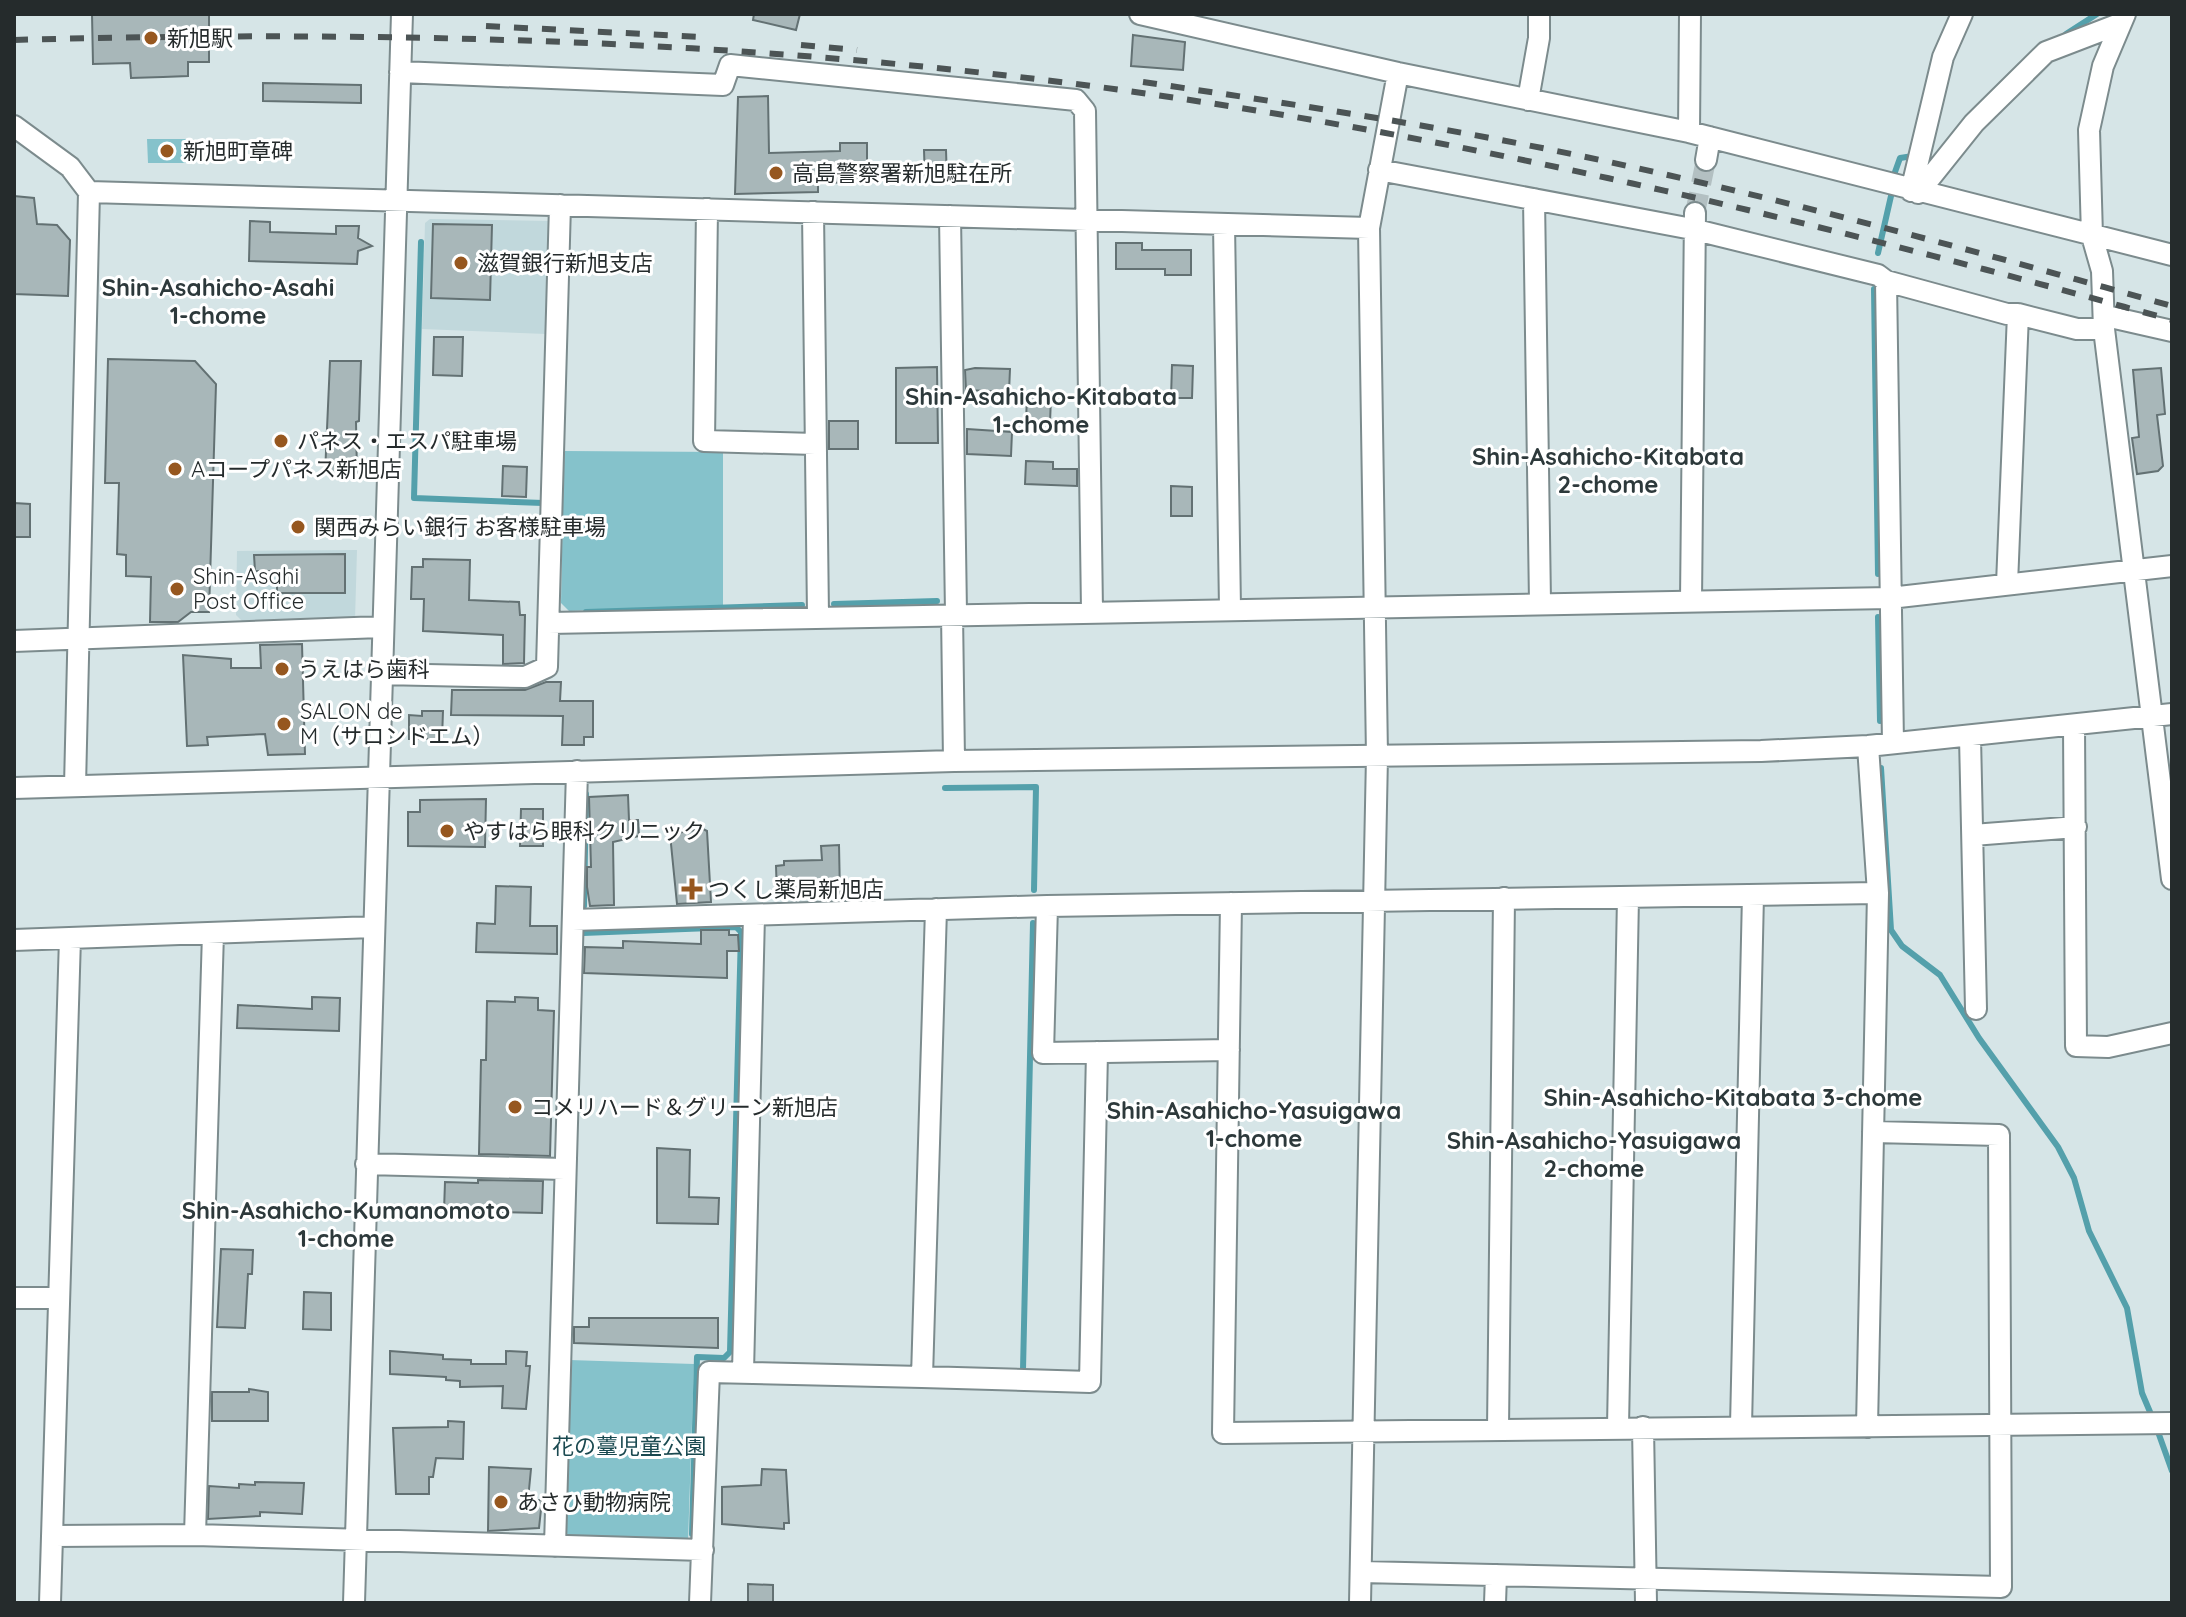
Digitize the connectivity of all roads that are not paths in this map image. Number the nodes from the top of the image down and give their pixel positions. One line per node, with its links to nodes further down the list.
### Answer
1 (402, 14): 7 (street)
2 (1140, 14): 8 (street)
3 (1539, 14): 9 (street)
4 (1690, 14): 11 (street)
5 (1962, 14): 16 (street)
6 (2122, 19): 16 (street); 27 (street)
7 (400, 72): 18 (street); 23 (street)
8 (1398, 73): 9 (street); 14 (street)
9 (1528, 100): 11 (street)
10 (14, 126): 15 (street)
11 (1689, 132): 12 (street)
12 (1710, 137): 13 (street); 16 (street)
13 (1706, 160)
14 (1379, 170): 17 (street); 26 (street)
15 (89, 192): 18 (street); 47 (street)
16 (1915, 192): 27 (street)
17 (1534, 199): 24 (street); 39 (street)
18 (395, 200): 19 (street); 46 (street)
19 (560, 205): 20 (street); 45 (street)
20 (707, 209): 21 (street); 33 (street)
21 (813, 212): 22 (street); 33 (street)
22 (950, 216): 23 (street); 43 (street)
23 (1087, 219): 25 (street); 42 (street)
24 (1694, 221): 29 (street); 38 (street)
25 (1224, 224): 26 (street); 41 (street)
26 (1369, 228): 40 (street)
27 (2092, 236): 28 (street); 31 (street)
28 (2172, 255)
29 (1886, 281): 30 (street); 37 (street)
30 (2018, 314): 31 (street); 36 (street)
31 (2105, 322): 32 (street); 35 (street)
32 (2172, 331)
33 (815, 444): 44 (street)
34 (2172, 566): 35 (street)
35 (2135, 570): 36 (street); 51 (street)
36 (2007, 584): 37 (street)
37 (1890, 598): 38 (street); 54 (street)
38 (1691, 600): 39 (street)
39 (1540, 602): 40 (street)
40 (1375, 606): 41 (street); 56 (street)
41 (1230, 608): 42 (street)
42 (1092, 611): 43 (street)
43 (954, 613): 44 (street); 57 (street)
44 (818, 615): 45 (street)
45 (549, 623): 49 (street)
46 (381, 627): 47 (street); 49 (street)
47 (78, 638): 48 (street); 60 (street)
48 (14, 641)
49 (380, 674): 59 (street)
50 (2172, 714): 51 (street)
51 (2151, 717): 52 (street); 64 (street)
52 (2074, 725): 53 (street); 62 (street)
53 (1970, 737): 54 (street); 63 (street)
54 (1893, 743): 55 (street)
55 (1868, 746): 56 (street); 65 (street)
56 (1377, 756): 57 (street); 69 (street)
57 (954, 761): 58 (street)
58 (577, 771): 59 (street); 74 (street)
59 (377, 777): 60 (street); 75 (street)
60 (75, 786): 61 (street)
61 (14, 788)
62 (2076, 827): 63 (street); 80 (street)
63 (1973, 835): 79 (street)
64 (2172, 879)
65 (1878, 893): 66 (street); 83 (street)
66 (1753, 895): 67 (street); 91 (street)
67 (1628, 897): 68 (street); 93 (street)
68 (1504, 898): 69 (street); 96 (street)
69 (1375, 901): 70 (street); 97 (street)
70 (1231, 903): 71 (street); 81 (street)
71 (1047, 906): 72 (street); 82 (street)
72 (936, 909): 73 (street); 89 (street)
73 (754, 915): 74 (street); 88 (street)
74 (573, 920): 85 (street)
75 (374, 927): 76 (street); 84 (street)
76 (213, 933): 77 (street); 98 (street)
77 (70, 938): 78 (street); 87 (street)
78 (14, 940)
79 (1976, 1009)
80 (2172, 1033)
81 (1229, 1050): 82 (street); 97 (street)
82 (1097, 1052): 89 (street)
83 (1873, 1132): 92 (street); 95 (street)
84 (366, 1164): 85 (street); 100 (street)
85 (564, 1169): 101 (street)
86 (14, 1298): 87 (street)
87 (59, 1298): 99 (street)
88 (743, 1372): 89 (street); 102 (street)
89 (922, 1377)
90 (2168, 1424): 92 (street)
91 (1741, 1426): 94 (street); 95 (street)
92 (2002, 1426): 95 (street); 105 (street)
93 (1618, 1427): 94 (street); 96 (street)
94 (1643, 1427): 105 (street)
95 (1867, 1427)
96 (1498, 1429): 97 (street)
97 (1363, 1430): 103 (street)
98 (195, 1535): 99 (street); 100 (street)
99 (53, 1536): 106 (street)
100 (356, 1539): 101 (street); 107 (street)
101 (555, 1546): 102 (street)
102 (703, 1550): 108 (street)
103 (1361, 1572): 104 (street); 109 (street)
104 (1496, 1575): 105 (street); 110 (street)
105 (1646, 1579): 111 (street)
106 (50, 1603)
107 (354, 1603)
108 (700, 1603)
109 (1360, 1603)
110 (1495, 1603)
111 (1646, 1603)

